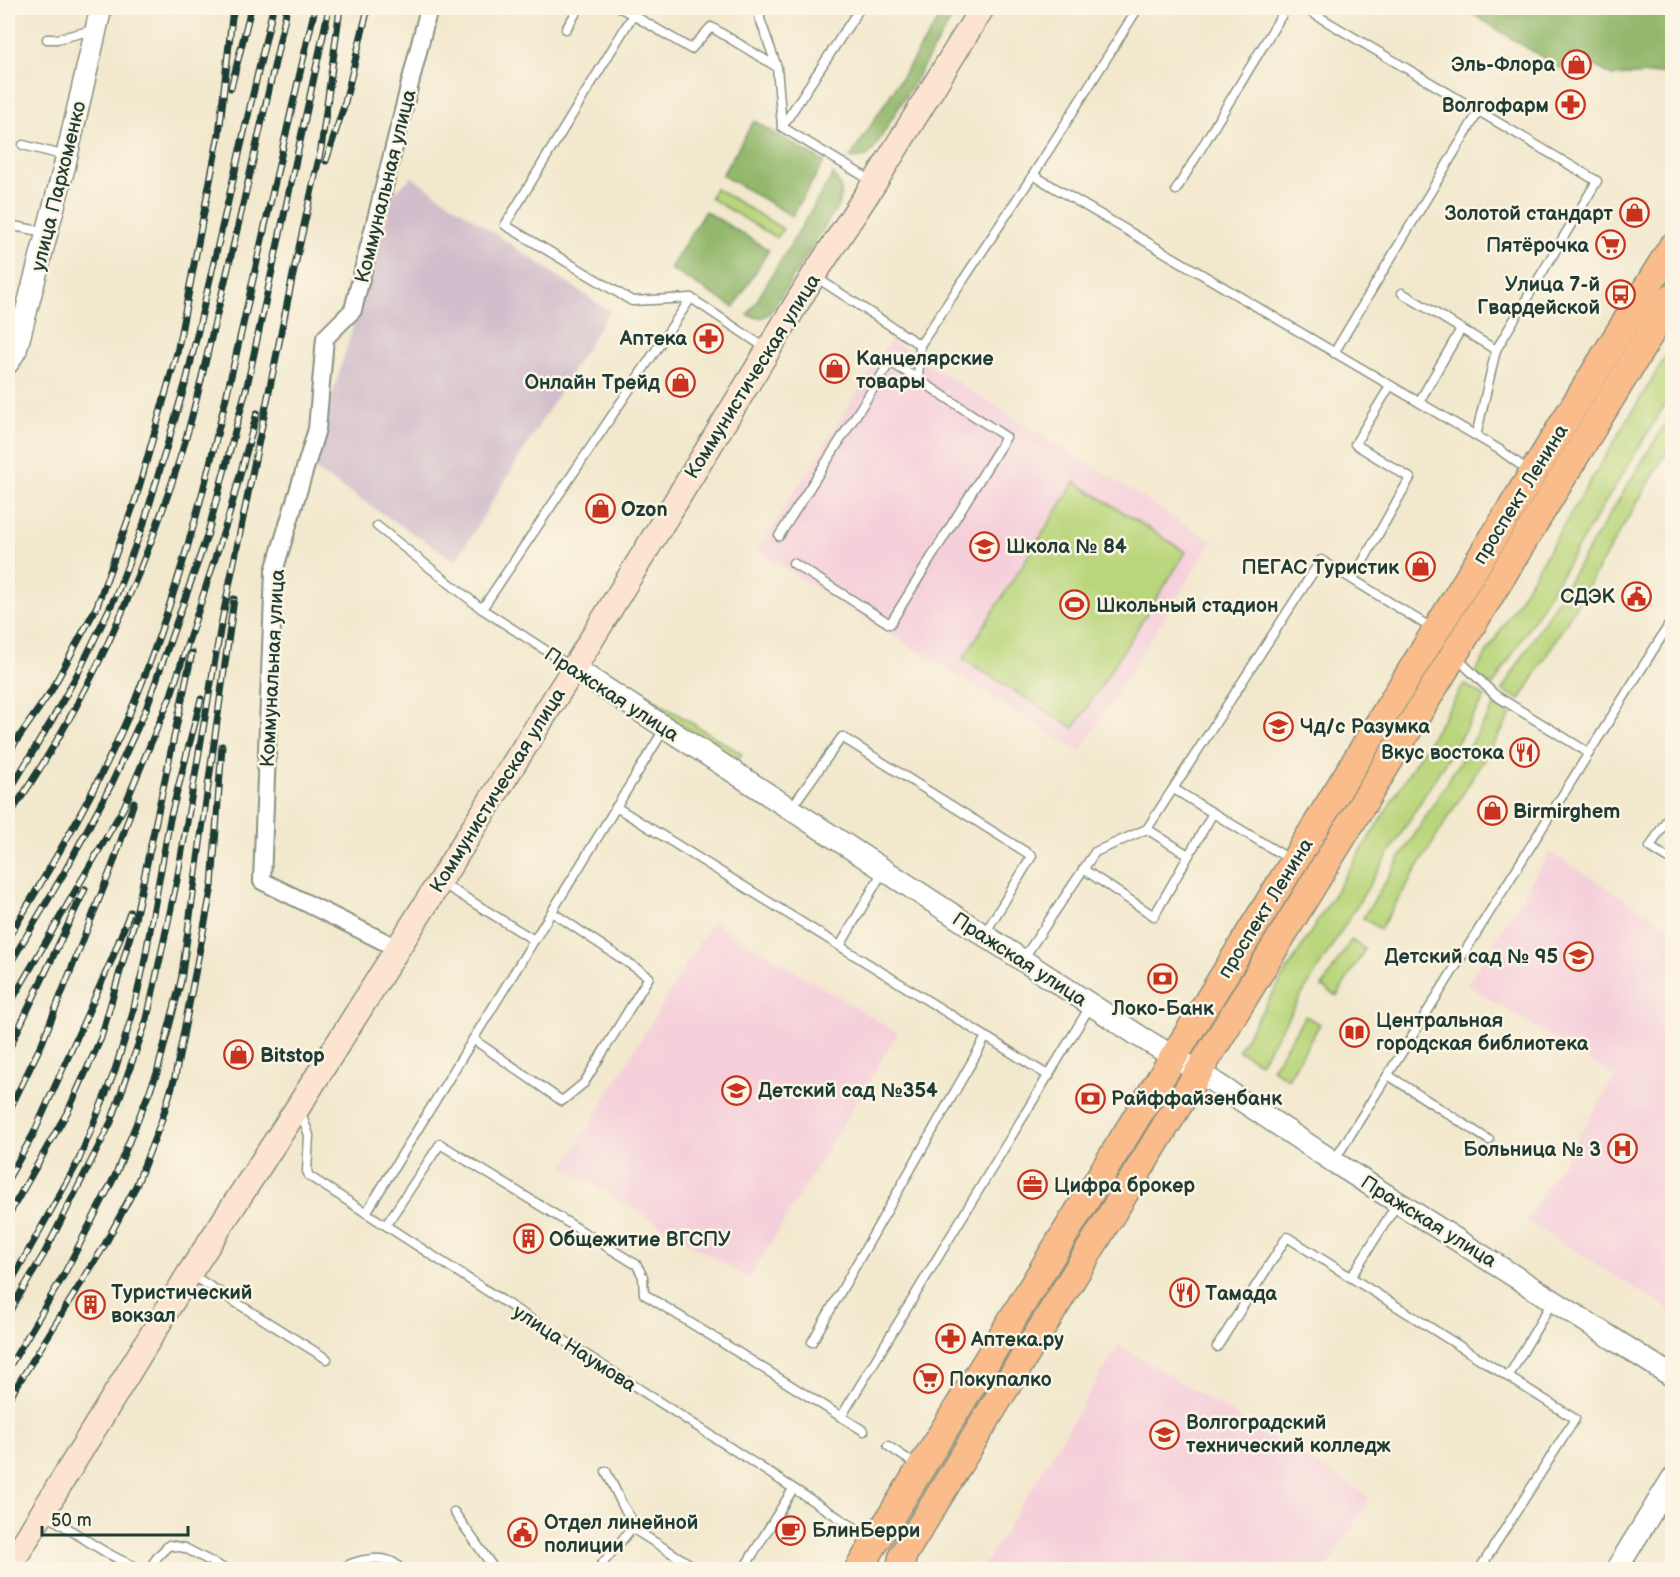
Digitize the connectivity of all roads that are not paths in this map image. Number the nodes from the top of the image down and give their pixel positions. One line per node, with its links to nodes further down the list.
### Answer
1 (102, 8): 12 (street, улица Пархоменко)
2 (429, 8): 68 (street, Коммунальная улица)
3 (579, 8): 13 (lane)
4 (621, 8): 11 (lane)
5 (760, 8): 15 (lane)
6 (860, 8): 17 (lane)
7 (982, 8): 21 (main road, Коммунистическая улица)
8 (1138, 8): 20 (lane)
9 (1286, 8): 22 (lane)
10 (1304, 8): 16 (lane)
11 (633, 15): 15 (lane); 28 (lane)
12 (96, 29): 14 (lane); 19 (street, улица Пархоменко)
13 (566, 29)
14 (47, 39)
15 (777, 67): 17 (lane)
16 (1479, 111): 33 (lane); 34 (lane)
17 (782, 127): 21 (lane)
18 (23, 145): 19 (lane)
19 (66, 156): 24 (street, улица Пархоменко)
20 (1033, 175): 31 (lane); 34 (lane)
21 (875, 182): 26 (main road, Коммунистическая улица)
22 (1176, 190)
23 (8, 225): 24 (lane)
24 (47, 233): 35 (street, улица Пархоменко)
25 (1672, 247): 40 (main road, проспект Ленина)
26 (814, 275): 31 (lane); 32 (main road, Коммунистическая улица)
27 (1402, 292): 30 (lane)
28 (691, 298): 32 (lane); 45 (lane)
29 (1672, 298): 48 (main road, проспект Ленина)
30 (1461, 329): 33 (lane); 38 (lane)
31 (920, 345): 36 (lane)
32 (769, 350): 49 (main road, Коммунистическая улица)
33 (1496, 350): 39 (lane)
34 (1334, 353): 37 (lane)
35 (8, 363)
36 (918, 379): 42 (lane); 43 (lane)
37 (1390, 386): 38 (lane); 44 (lane)
38 (1419, 402): 39 (lane)
39 (1476, 436): 40 (lane)
40 (1533, 474): 47 (main road, проспект Ленина)
41 (377, 526): 45 (lane, Пражская улица)
42 (779, 536)
43 (793, 563)
44 (1353, 579): 47 (lane); 52 (lane)
45 (482, 609): 49 (lane, Пражская улица)
46 (1672, 620): 51 (lane)
47 (1436, 630): 59 (main road, проспект Ленина)
48 (1454, 655): 51 (lane); 74 (main road, проспект Ленина)
49 (574, 668): 50 (street, Пражская улица); 63 (main road, Коммунистическая улица)
50 (665, 728): 53 (lane); 54 (street, Пражская улица)
51 (1589, 753): 75 (lane)
52 (1174, 789): 56 (lane); 57 (lane)
53 (616, 807): 64 (lane); 67 (lane)
54 (790, 810): 62 (street, Пражская улица); 65 (lane)
55 (1672, 811): 60 (lane)
56 (1213, 813): 58 (lane); 59 (lane)
57 (1147, 829): 58 (lane); 61 (lane)
58 (1188, 855): 61 (lane)
59 (1294, 861): 73 (main road, проспект Ленина)
60 (1672, 861)
61 (1083, 869): 69 (lane)
62 (884, 870): 65 (street, Пражская улица); 67 (lane)
63 (440, 881): 66 (lane); 68 (main road, Коммунистическая улица)
64 (552, 912): 66 (lane); 72 (lane)
65 (984, 935): 69 (street, Пражская улица)
66 (534, 940): 72 (lane)
67 (840, 946): 71 (lane)
68 (398, 948): 77 (main road, Коммунистическая улица)
69 (1022, 960): 70 (street, Пражская улица)
70 (1092, 1005): 73 (street, Пражская улица); 76 (lane)
71 (986, 1037): 76 (lane); 86 (lane)
72 (473, 1039): 81 (lane)
73 (1173, 1057): 74 (street, Пражская улица); 94 (main road, проспект Ленина)
74 (1199, 1072): 79 (street, Пражская улица); 102 (main road, проспект Ленина)
75 (1388, 1075): 78 (lane); 79 (lane)
76 (1049, 1076): 91 (lane)
77 (298, 1107): 81 (lane, улица Наумова); 83 (main road, Коммунистическая улица)
78 (1489, 1140)
79 (1334, 1162): 80 (street, Пражская улица)
80 (1398, 1201): 84 (lane); 85 (street, Пражская улица)
81 (366, 1213): 82 (lane, улица Наумова)
82 (386, 1225): 91 (lane); 97 (lane, улица Наумова)
83 (189, 1274): 88 (lane); 98 (main road, Коммунистическая улица)
84 (1351, 1277): 87 (lane); 90 (lane)
85 (1553, 1300): 89 (street, Пражская улица); 90 (lane)
86 (812, 1342)
87 (1217, 1347)
88 (327, 1359)
89 (1672, 1376)
90 (1508, 1377): 113 (lane)
91 (841, 1417): 92 (lane)
92 (864, 1431)
93 (888, 1446): 94 (lane)
94 (921, 1467): 101 (main road, проспект Ленина)
95 (606, 1471): 100 (lane)
96 (1672, 1479): 114 (street)
97 (793, 1489): 101 (lane, улица Наумова); 111 (lane)
98 (43, 1512): 103 (main road, Коммунистическая улица); 104 (lane)
99 (454, 1512): 108 (lane)
100 (632, 1528): 109 (lane); 110 (lane)
101 (876, 1539): 102 (main road, улица Наумова); 112 (main road, проспект Ленина)
102 (902, 1562)
103 (8, 1569)
104 (147, 1569): 105 (lane)
105 (227, 1569)
106 (338, 1569): 107 (lane)
107 (401, 1569)
108 (495, 1569)
109 (597, 1569)
110 (699, 1569)
111 (743, 1569)
112 (858, 1569)
113 (1479, 1569)
114 (1616, 1569)

